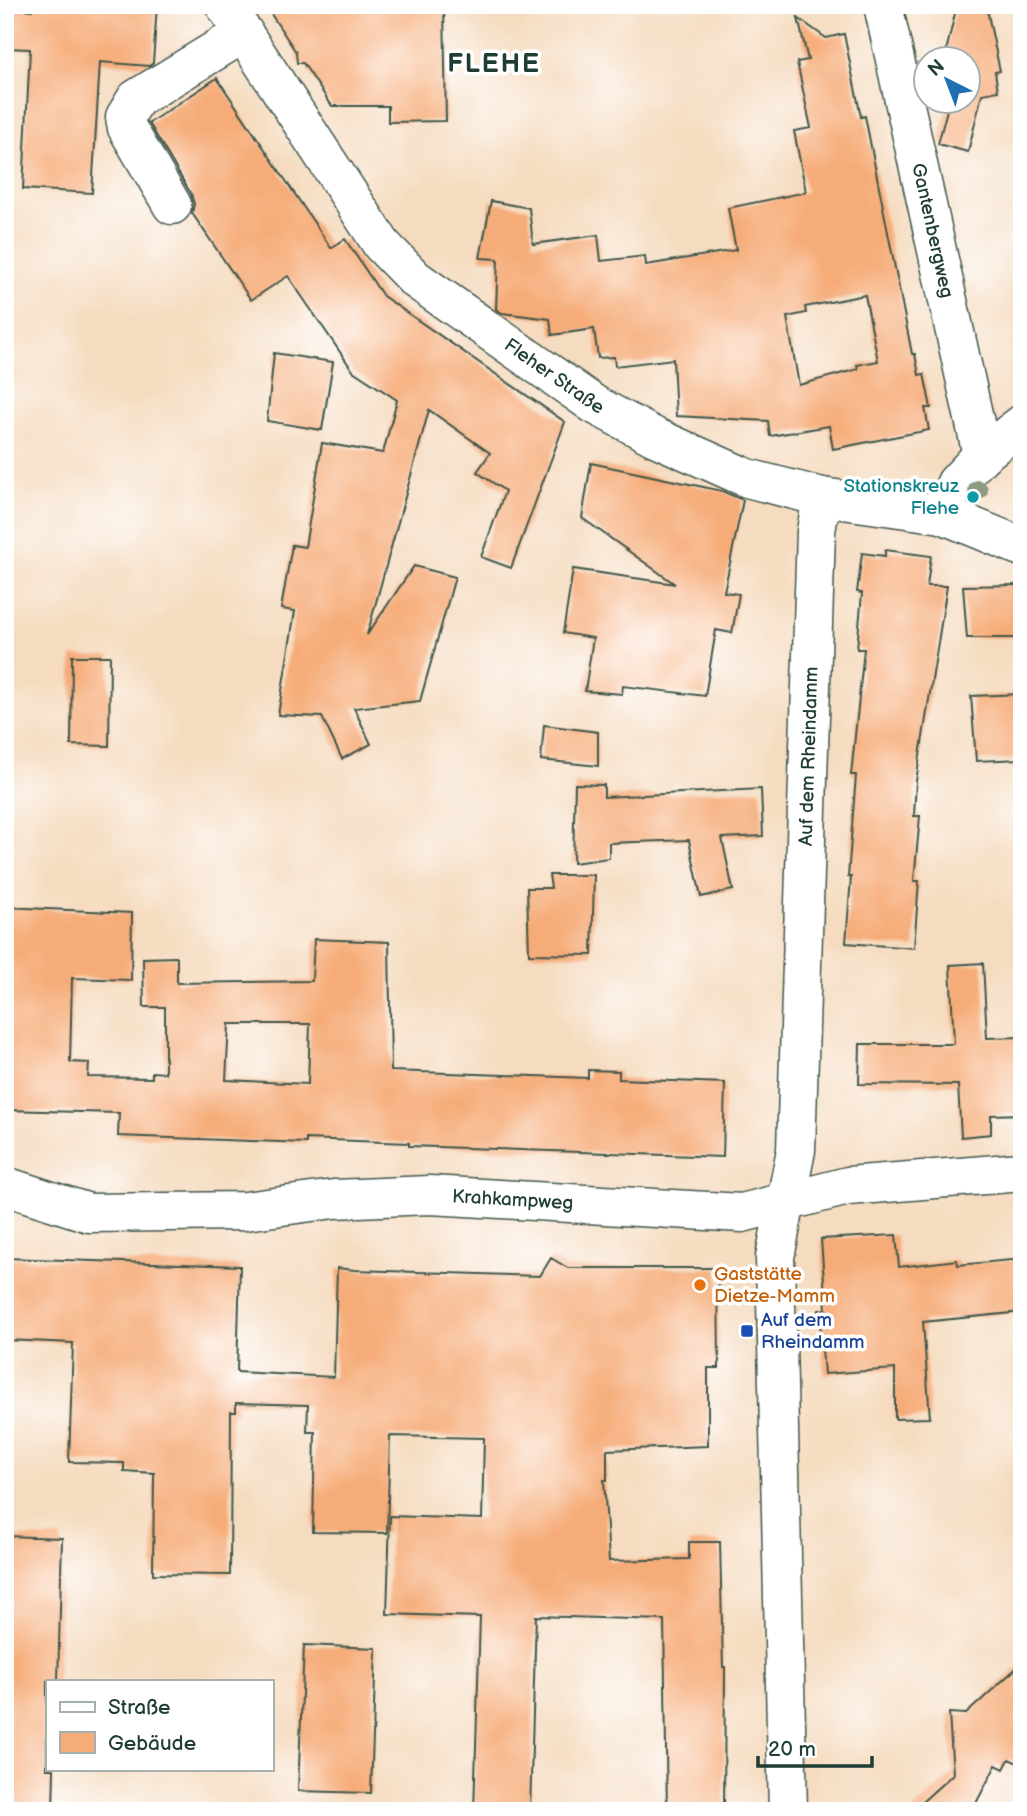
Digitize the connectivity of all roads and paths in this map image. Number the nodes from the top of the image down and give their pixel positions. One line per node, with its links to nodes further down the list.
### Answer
1 (883, 5): 5 (street, Gantenbergweg)
2 (235, 19): 3 (street); 6 (street, Fleher Straße)
3 (172, 205)
4 (1022, 424): 5 (street)
5 (982, 455): 7 (street)
6 (822, 497): 7 (street, Fleher Straße); 11 (street, Auf dem Rheindamm)
7 (942, 514): 8 (street, Fleher Straße)
8 (1022, 547)
9 (1022, 1172): 11 (street, Krahkampweg)
10 (5, 1186): 11 (street, Krahkampweg)
11 (785, 1203): 12 (street, Auf dem Rheindamm)
12 (788, 1811)

